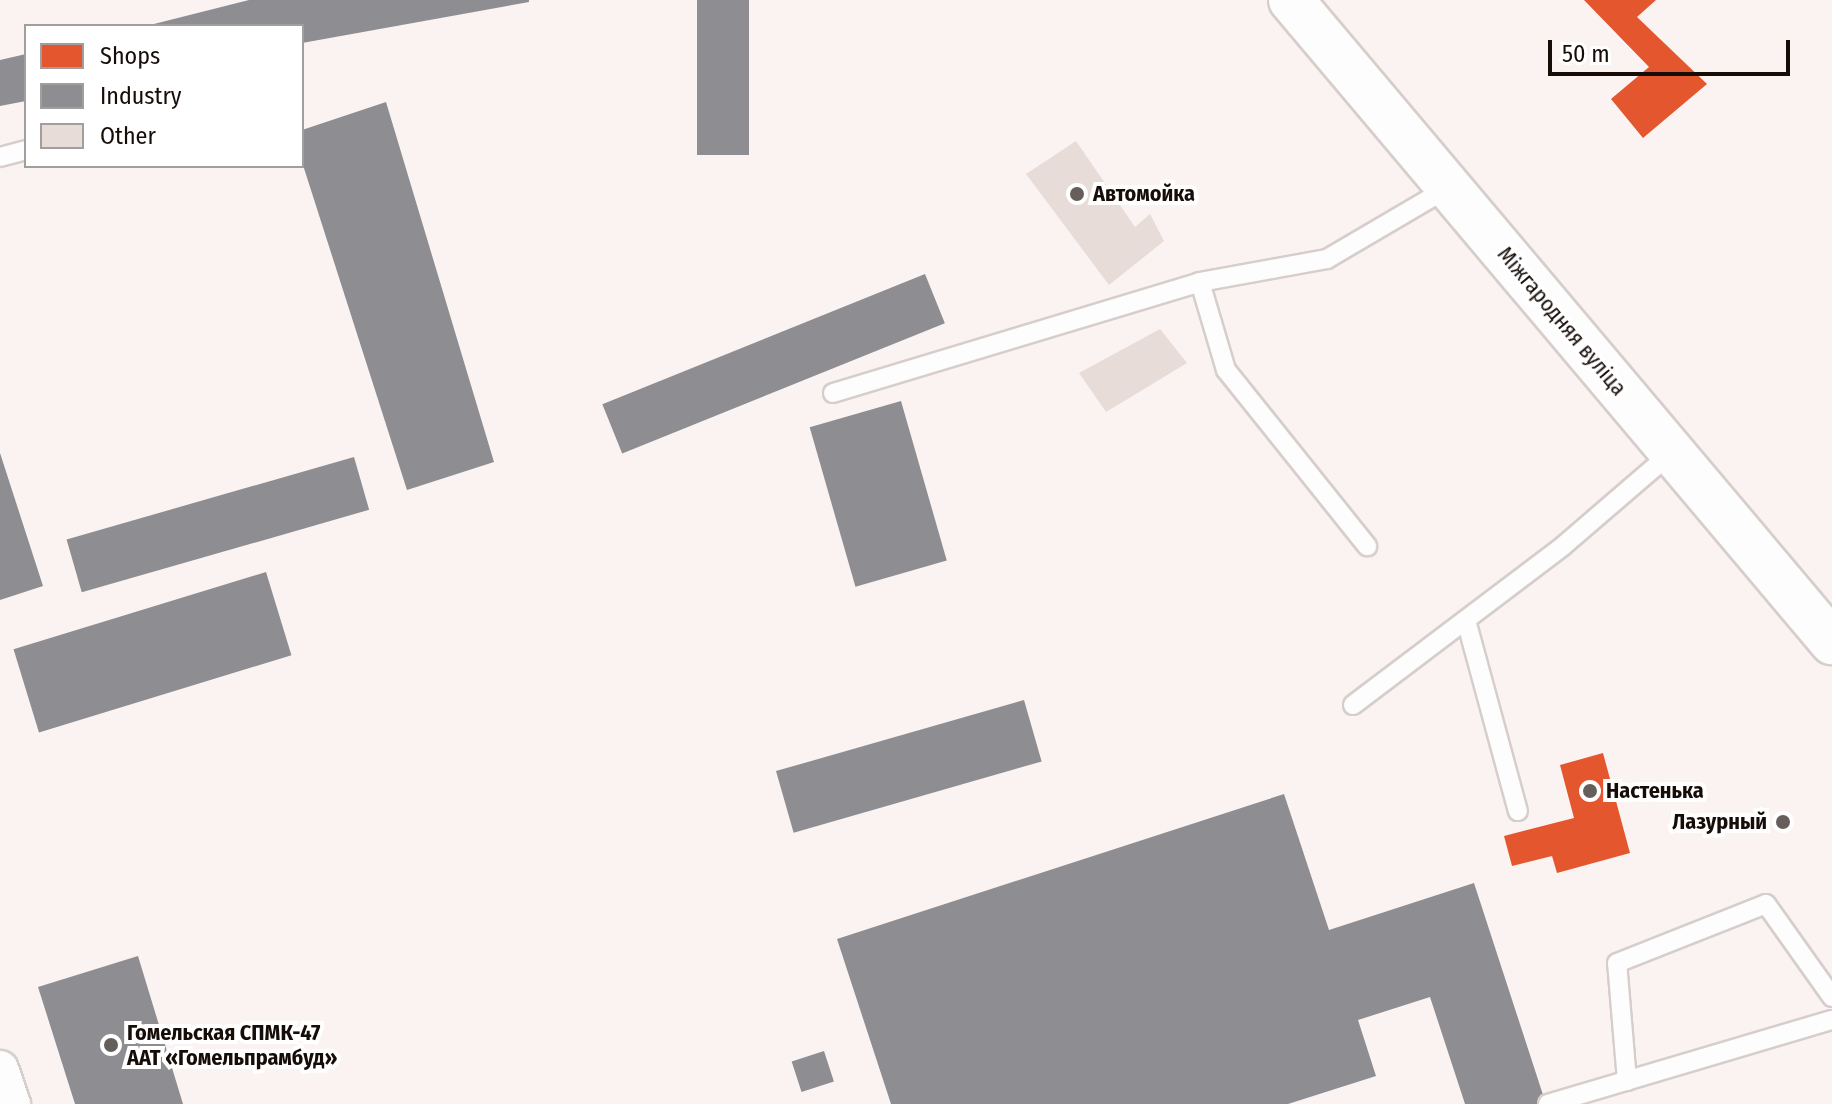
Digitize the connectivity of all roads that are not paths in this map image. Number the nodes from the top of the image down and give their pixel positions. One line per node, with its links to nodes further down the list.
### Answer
1 (1291, 0): 4 (main road, Міжгародняя вуліца)
2 (24, 151): 3 (lane)
3 (0, 157)
4 (1450, 186): 5 (lane); 7 (main road, Міжгародняя вуліца)
5 (1200, 282): 6 (lane); 8 (lane)
6 (833, 393)
7 (1671, 453): 9 (lane); 10 (main road, Міжгародняя вуліца)
8 (1367, 546)
9 (1466, 620): 11 (lane); 12 (lane)
10 (1832, 642)
11 (1353, 705)
12 (1518, 811)
13 (1832, 997): 16 (lane)
14 (1832, 1020): 16 (lane)
15 (0, 1069): 17 (street)
16 (1627, 1081): 18 (lane)
17 (12, 1104)
18 (1548, 1104)

